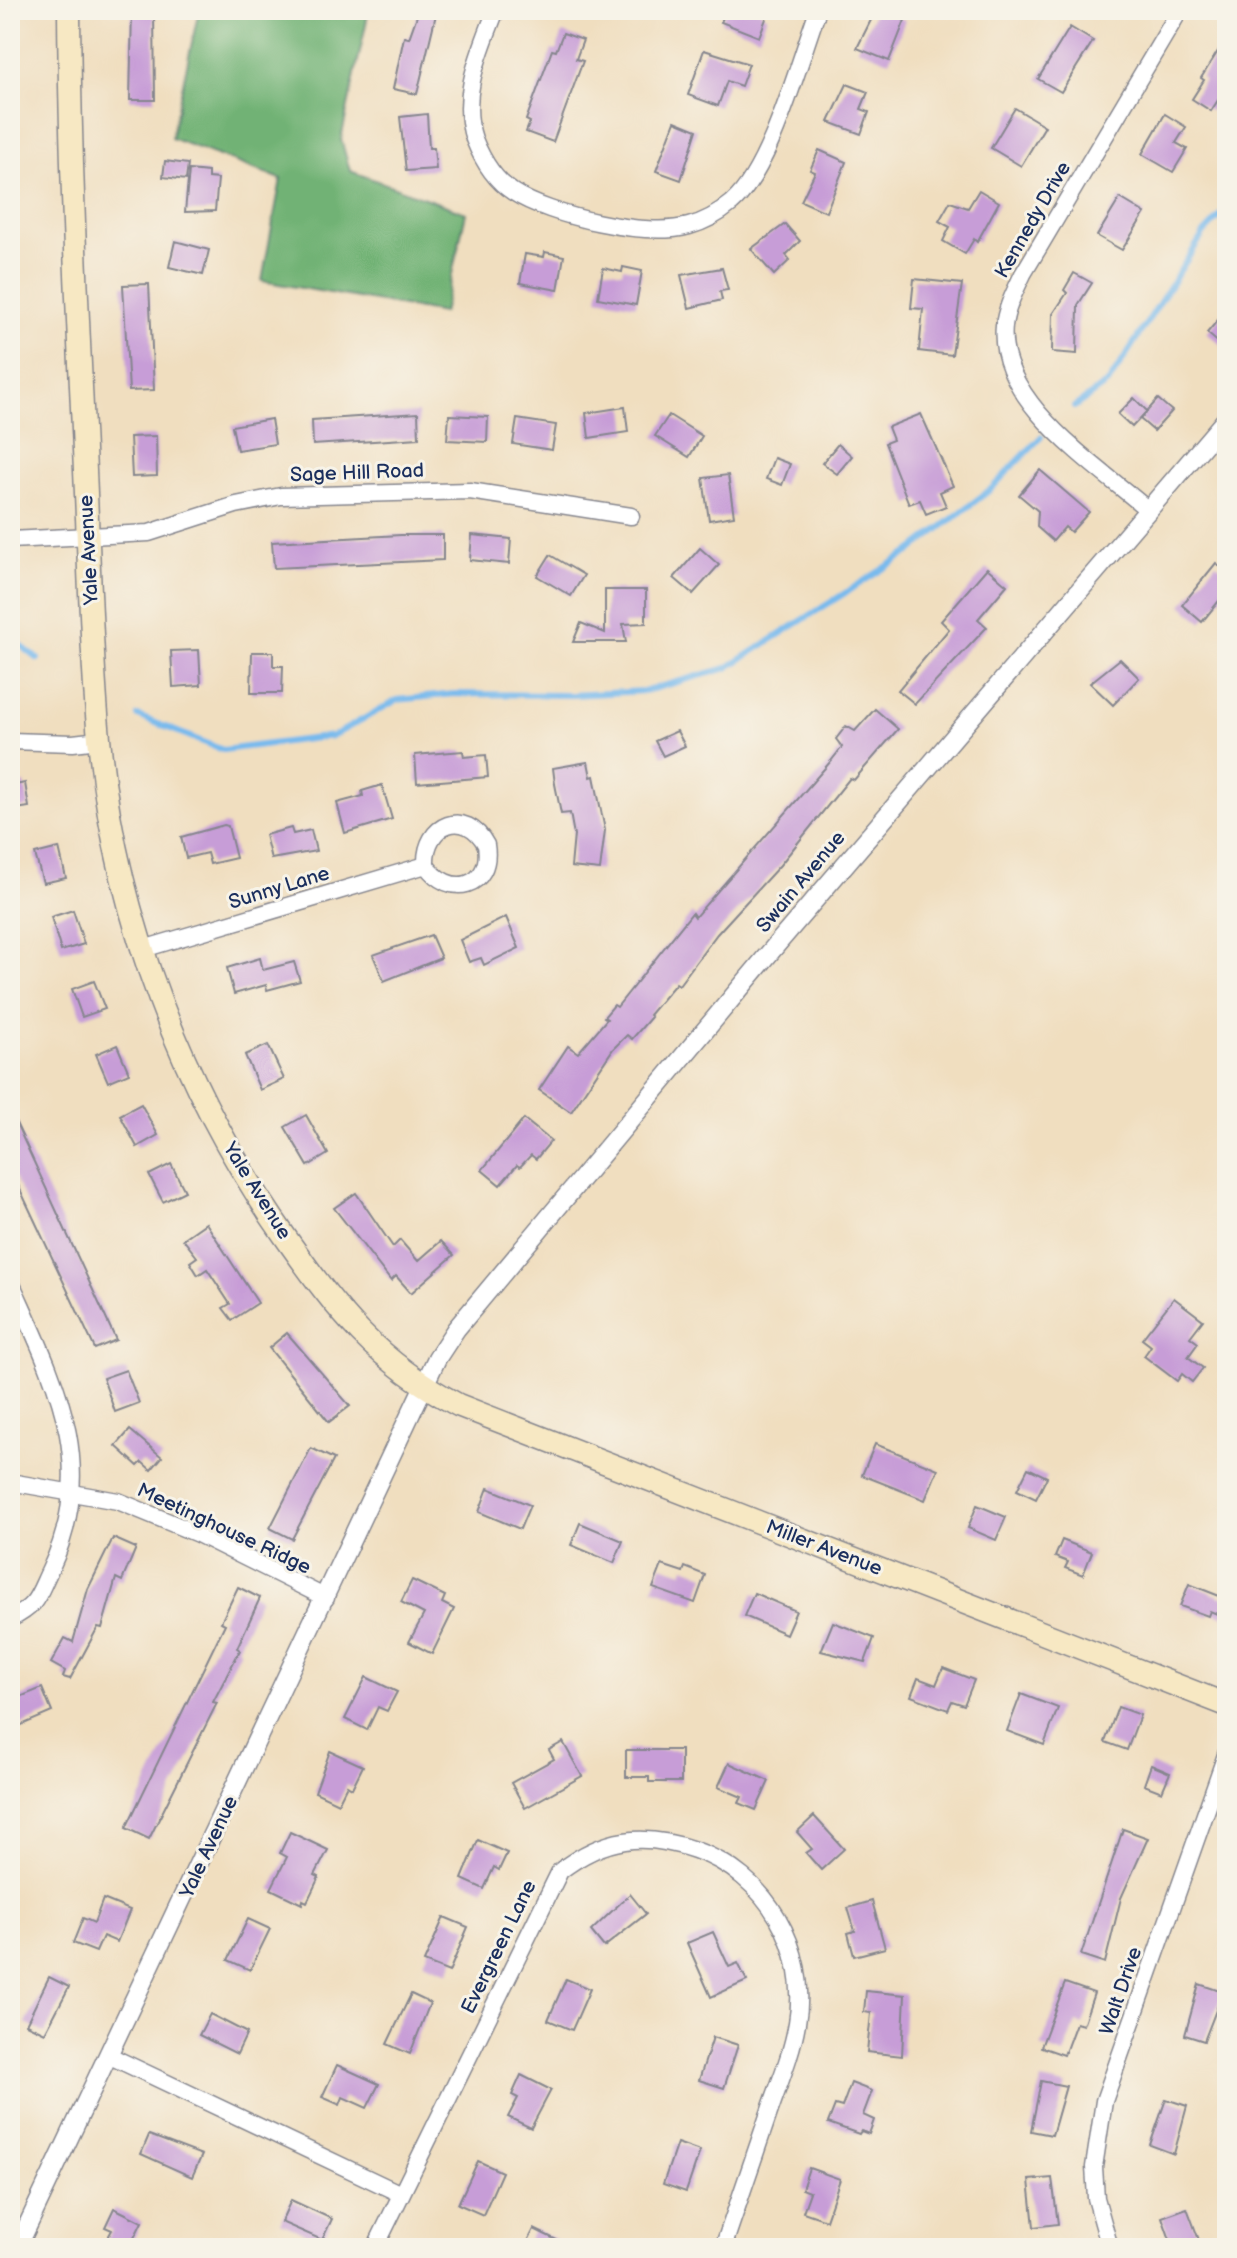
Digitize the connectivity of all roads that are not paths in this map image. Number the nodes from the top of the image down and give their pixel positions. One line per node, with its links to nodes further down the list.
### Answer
1 (69, 10): 8 (main road, Yale Avenue)
2 (496, 10): 3 (street)
3 (818, 10)
4 (1180, 10): 6 (street, Kennedy Drive)
5 (1227, 418): 6 (street, Swain Avenue)
6 (1148, 510): 15 (street, Swain Avenue)
7 (631, 516): 8 (street, Sage Hill Road)
8 (88, 538): 9 (street, Sage Hill Road); 10 (main road, Yale Avenue)
9 (10, 540)
10 (99, 740): 11 (street); 13 (main road, Yale Avenue)
11 (10, 741)
12 (426, 865): 13 (street, Sunny Lane)
13 (143, 949): 15 (main road, Yale Avenue)
14 (10, 1280): 17 (street)
15 (424, 1386): 18 (street, Yale Avenue); 20 (main road, Miller Avenue)
16 (10, 1482): 17 (street, Meetinghouse Ridge)
17 (72, 1490): 18 (street, Meetinghouse Ridge); 19 (street)
18 (326, 1598): 22 (street, Yale Avenue)
19 (10, 1619)
20 (1227, 1705)
21 (1227, 1752): 27 (street, Walt Drive)
22 (110, 2056): 23 (street); 24 (street, Yale Avenue)
23 (401, 2194): 25 (street, Evergreen Lane); 26 (street, Evergreen Lane)
24 (17, 2248)
25 (375, 2248)
26 (723, 2248)
27 (1110, 2248)

